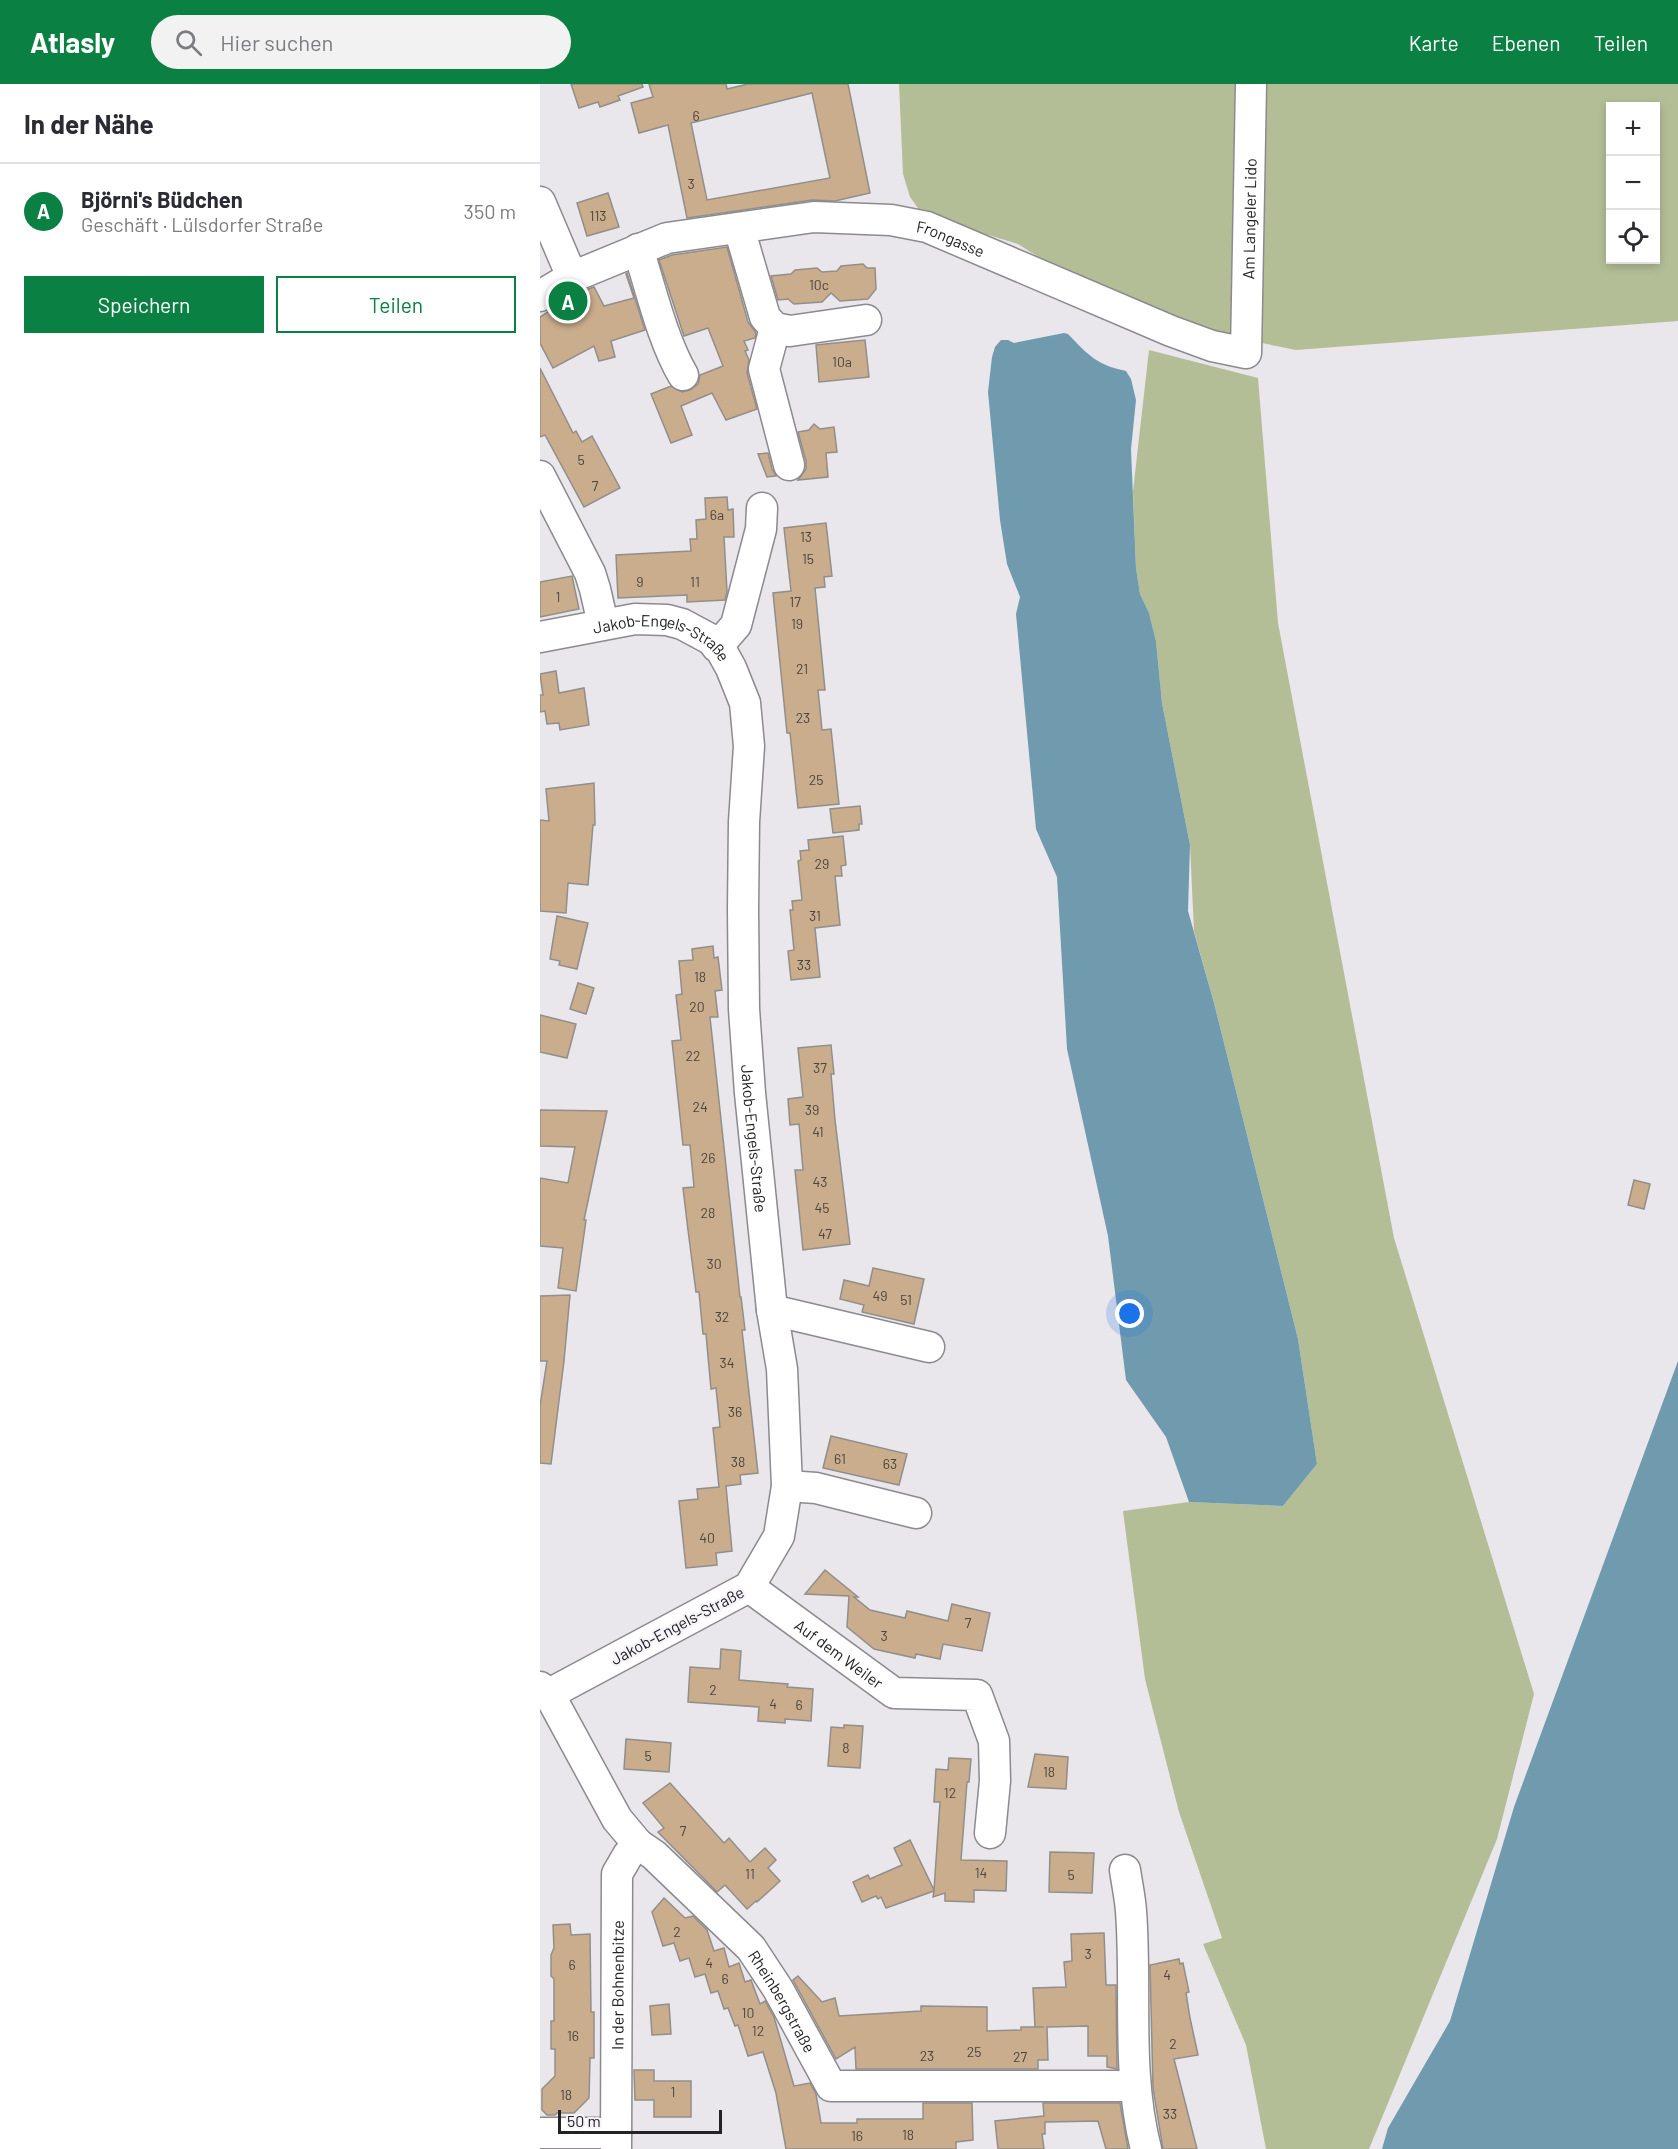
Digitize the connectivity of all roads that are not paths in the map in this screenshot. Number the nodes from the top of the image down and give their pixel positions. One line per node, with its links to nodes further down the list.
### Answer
1 (1251, 84): 9 (street, Am Langeler Lido)
2 (540, 202): 5 (street)
3 (739, 228): 4 (street, Frongasse); 8 (street); 9 (street, Frongasse)
4 (638, 249): 5 (street, Frongasse); 10 (street)
5 (572, 277): 6 (street, Frongasse)
6 (540, 296)
7 (866, 320): 8 (street)
8 (775, 328): 11 (street)
9 (1246, 353)
10 (683, 375)
11 (789, 465)
12 (540, 476): 14 (street)
13 (762, 508): 16 (street)
14 (603, 624): 15 (street, Jakob-Engels-Straße); 16 (street, Jakob-Engels-Straße)
15 (540, 637)
16 (717, 647): 17 (street, Jakob-Engels-Straße)
17 (772, 1310): 18 (street); 19 (street, Jakob-Engels-Straße)
18 (929, 1347)
19 (787, 1486): 20 (street); 21 (street, Jakob-Engels-Straße)
20 (916, 1514)
21 (749, 1587): 22 (street, Jakob-Engels-Straße); 23 (street, Auf dem Weiler)
22 (544, 1690): 24 (street, Rheinbergstraße)
23 (990, 1833)
24 (638, 1844): 26 (street, Rheinbergstraße); 28 (street, In der Bohnenbitze)
25 (1125, 1870): 26 (street)
26 (1135, 2086): 29 (street)
27 (540, 2133): 28 (street, In der Bohnenbitze)
28 (616, 2141)
29 (1146, 2149)

